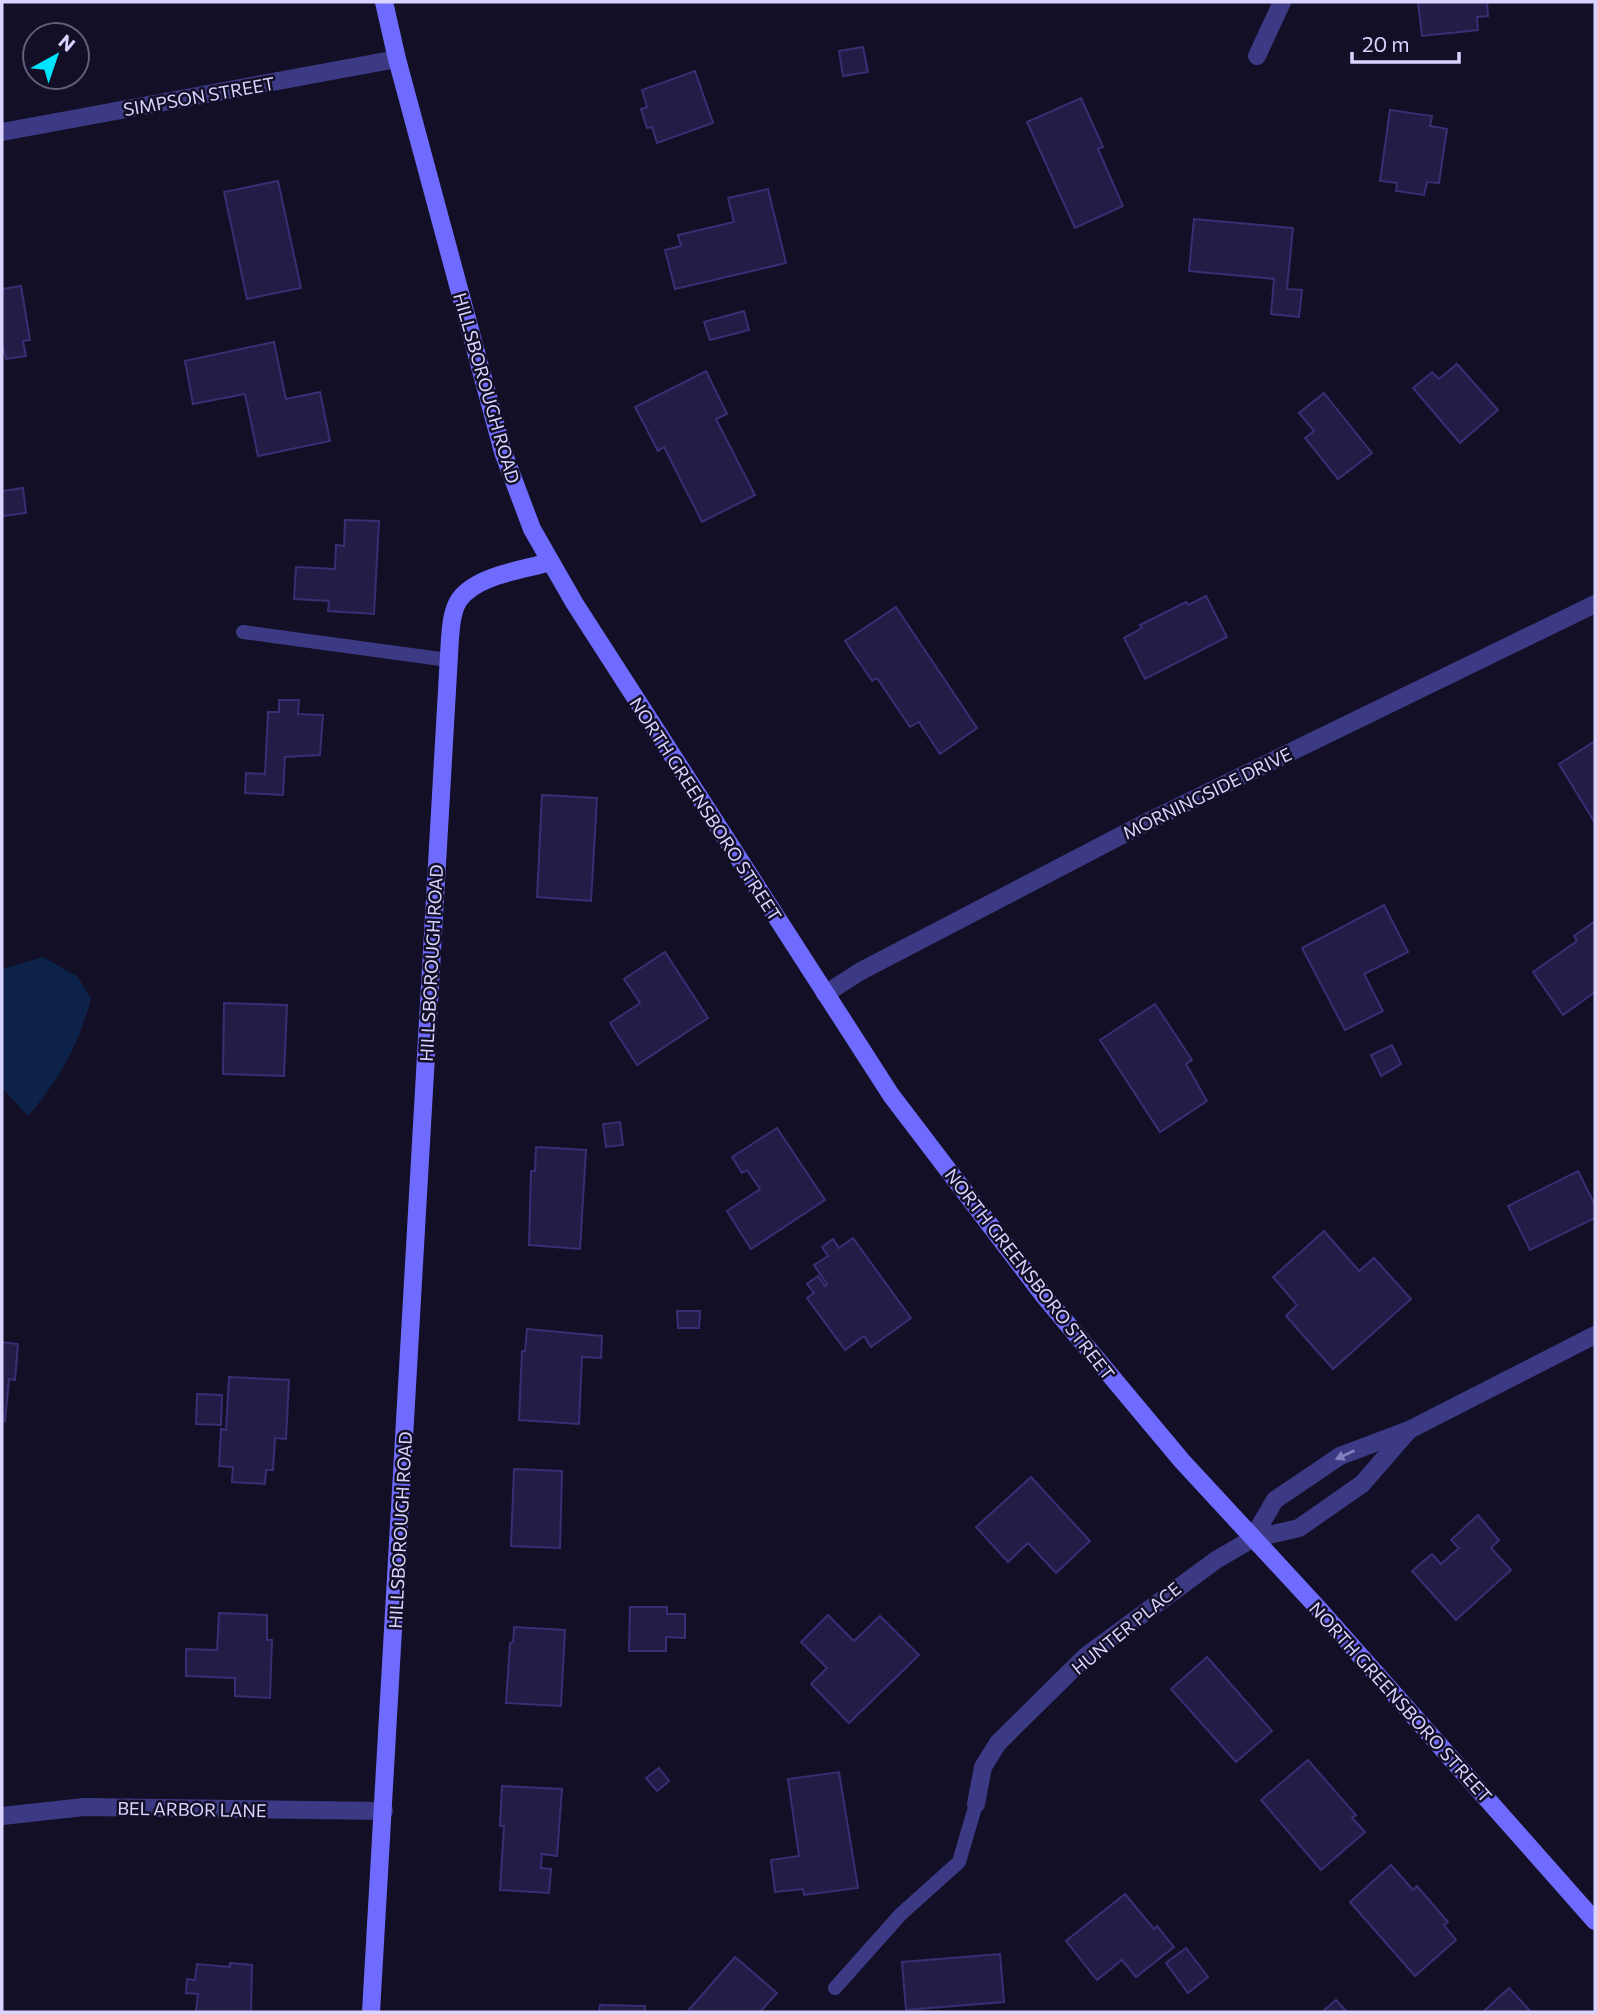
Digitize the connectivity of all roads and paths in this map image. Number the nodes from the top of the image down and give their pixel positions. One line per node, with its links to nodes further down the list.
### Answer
1 (384, 2): 4 (main road, HILLSBOROUGH ROAD)
2 (1282, 2): 3 (street)
3 (1257, 56)
4 (397, 59): 5 (street, SIMPSON STREET); 6 (main road, HILLSBOROUGH ROAD)
5 (2, 132)
6 (550, 562): 9 (main road, HILLSBOROUGH ROAD); 10 (main road, NORTH GREENSBORO STREET)
7 (1595, 604): 10 (street, MORNINGSIDE DRIVE)
8 (243, 632): 9 (lane)
9 (447, 660): 15 (main road, HILLSBOROUGH ROAD)
10 (825, 994): 13 (main road, NORTH GREENSBORO STREET)
11 (1595, 1335): 12 (street)
12 (1409, 1430): 13 (street); 13 (street, one-way to 13)
13 (1252, 1539): 14 (street, HUNTER PLACE); 17 (main road, NORTH GREENSBORO STREET)
14 (976, 1804): 18 (lane)
15 (384, 1811): 16 (street, BEL ARBOR LANE); 19 (main road, HILLSBOROUGH ROAD)
16 (2, 1816)
17 (1595, 1921)
18 (835, 1988)
19 (371, 2012)

